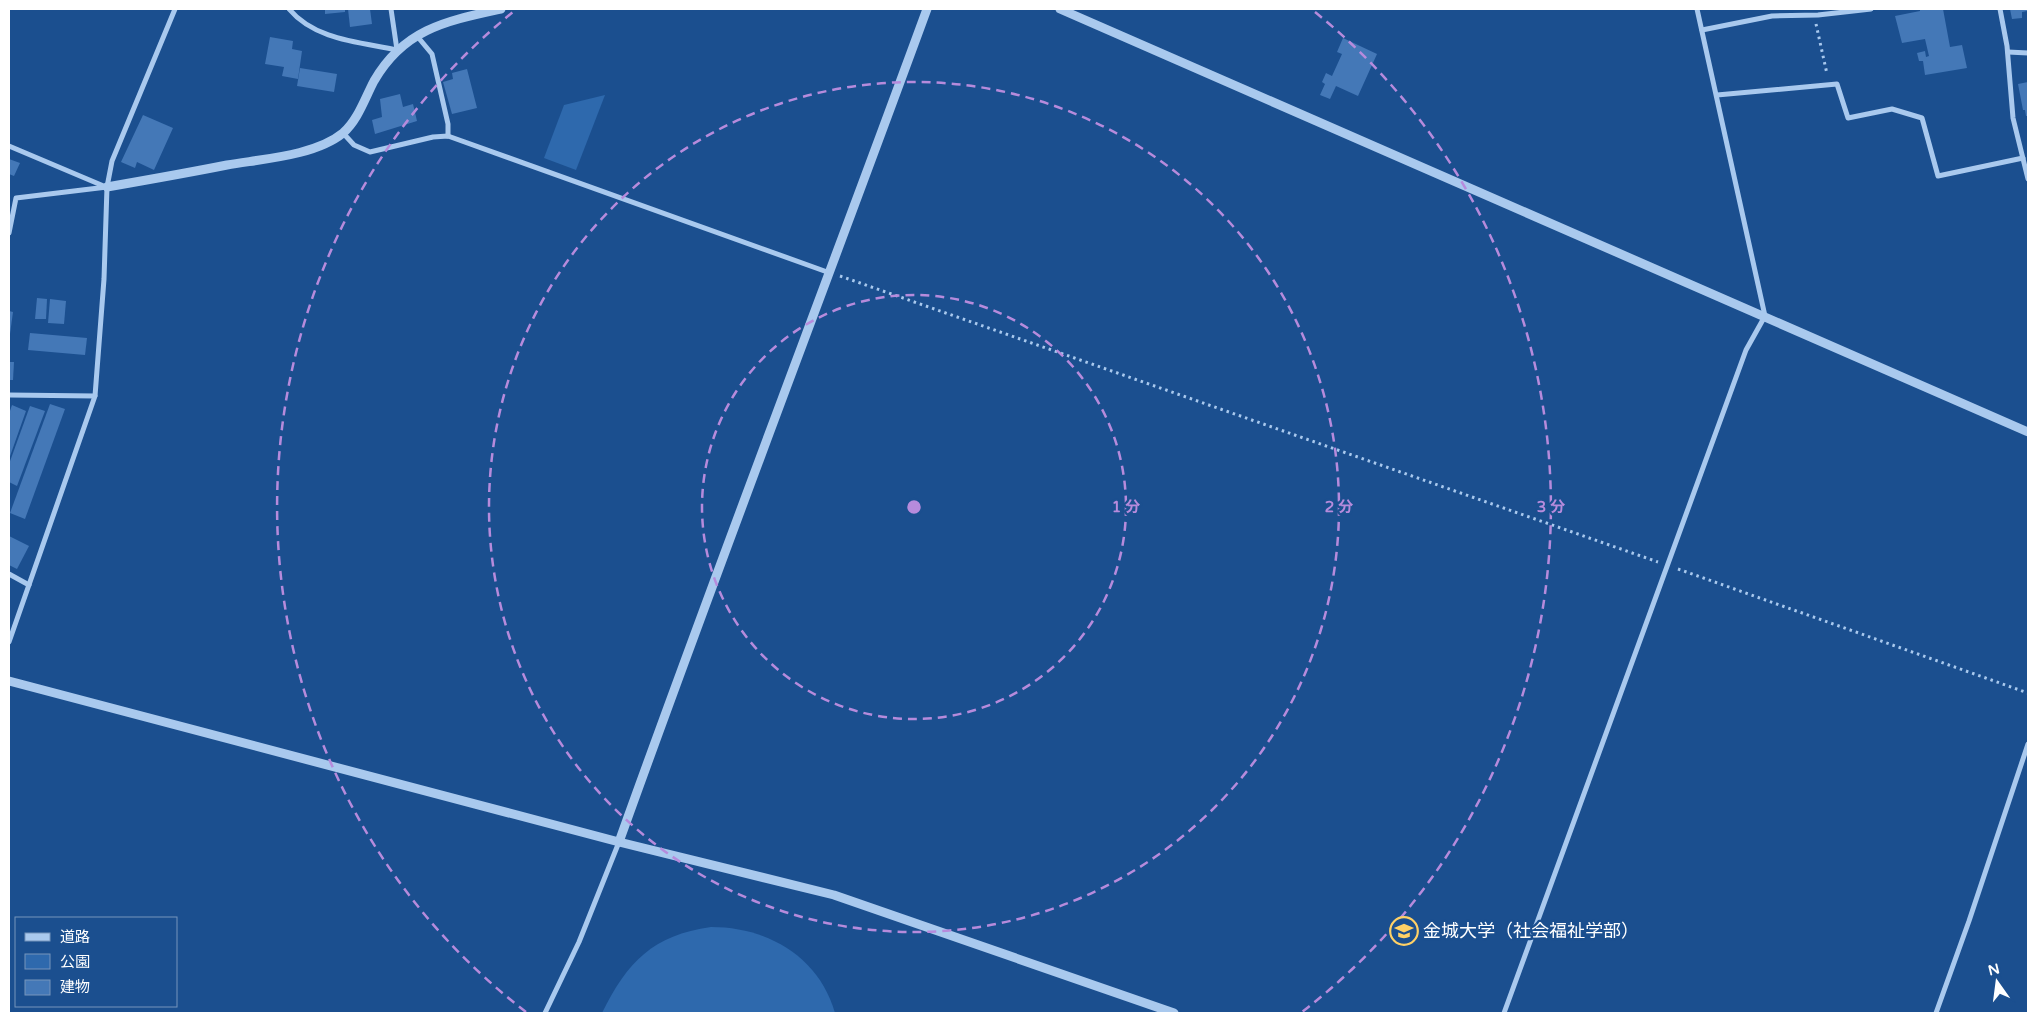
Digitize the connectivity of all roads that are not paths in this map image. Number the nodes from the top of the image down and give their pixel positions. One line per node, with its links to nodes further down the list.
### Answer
1 (175, 9): 21 (street)
2 (288, 9): 12 (street)
3 (391, 9): 12 (street)
4 (501, 9): 11 (street)
5 (927, 9): 25 (street)
6 (1060, 9): 26 (street)
7 (1698, 9): 10 (street)
8 (1871, 9): 10 (street)
9 (2000, 9): 13 (street)
10 (1702, 30): 15 (street)
11 (417, 36): 12 (street); 17 (street)
12 (397, 50): 16 (street)
13 (2008, 52): 14 (street); 19 (street)
14 (2028, 53)
15 (1717, 95): 19 (street); 26 (street)
16 (343, 133): 17 (street); 21 (street)
17 (448, 136): 25 (street)
18 (9, 146): 21 (street)
19 (2023, 158): 20 (street)
20 (2028, 179)
21 (107, 187): 23 (street); 28 (street)
22 (9, 198): 23 (street)
23 (16, 198): 24 (street)
24 (9, 233)
25 (830, 273): 35 (street)
26 (1765, 316): 29 (street); 38 (street)
27 (9, 395): 28 (street)
28 (95, 396): 31 (street)
29 (2028, 432)
30 (9, 574): 31 (street)
31 (29, 585): 32 (street)
32 (9, 642)
33 (9, 681): 35 (street)
34 (2028, 744): 39 (street)
35 (619, 842): 36 (street); 37 (street)
36 (545, 1013)
37 (1174, 1013)
38 (1504, 1013)
39 (1936, 1013)

